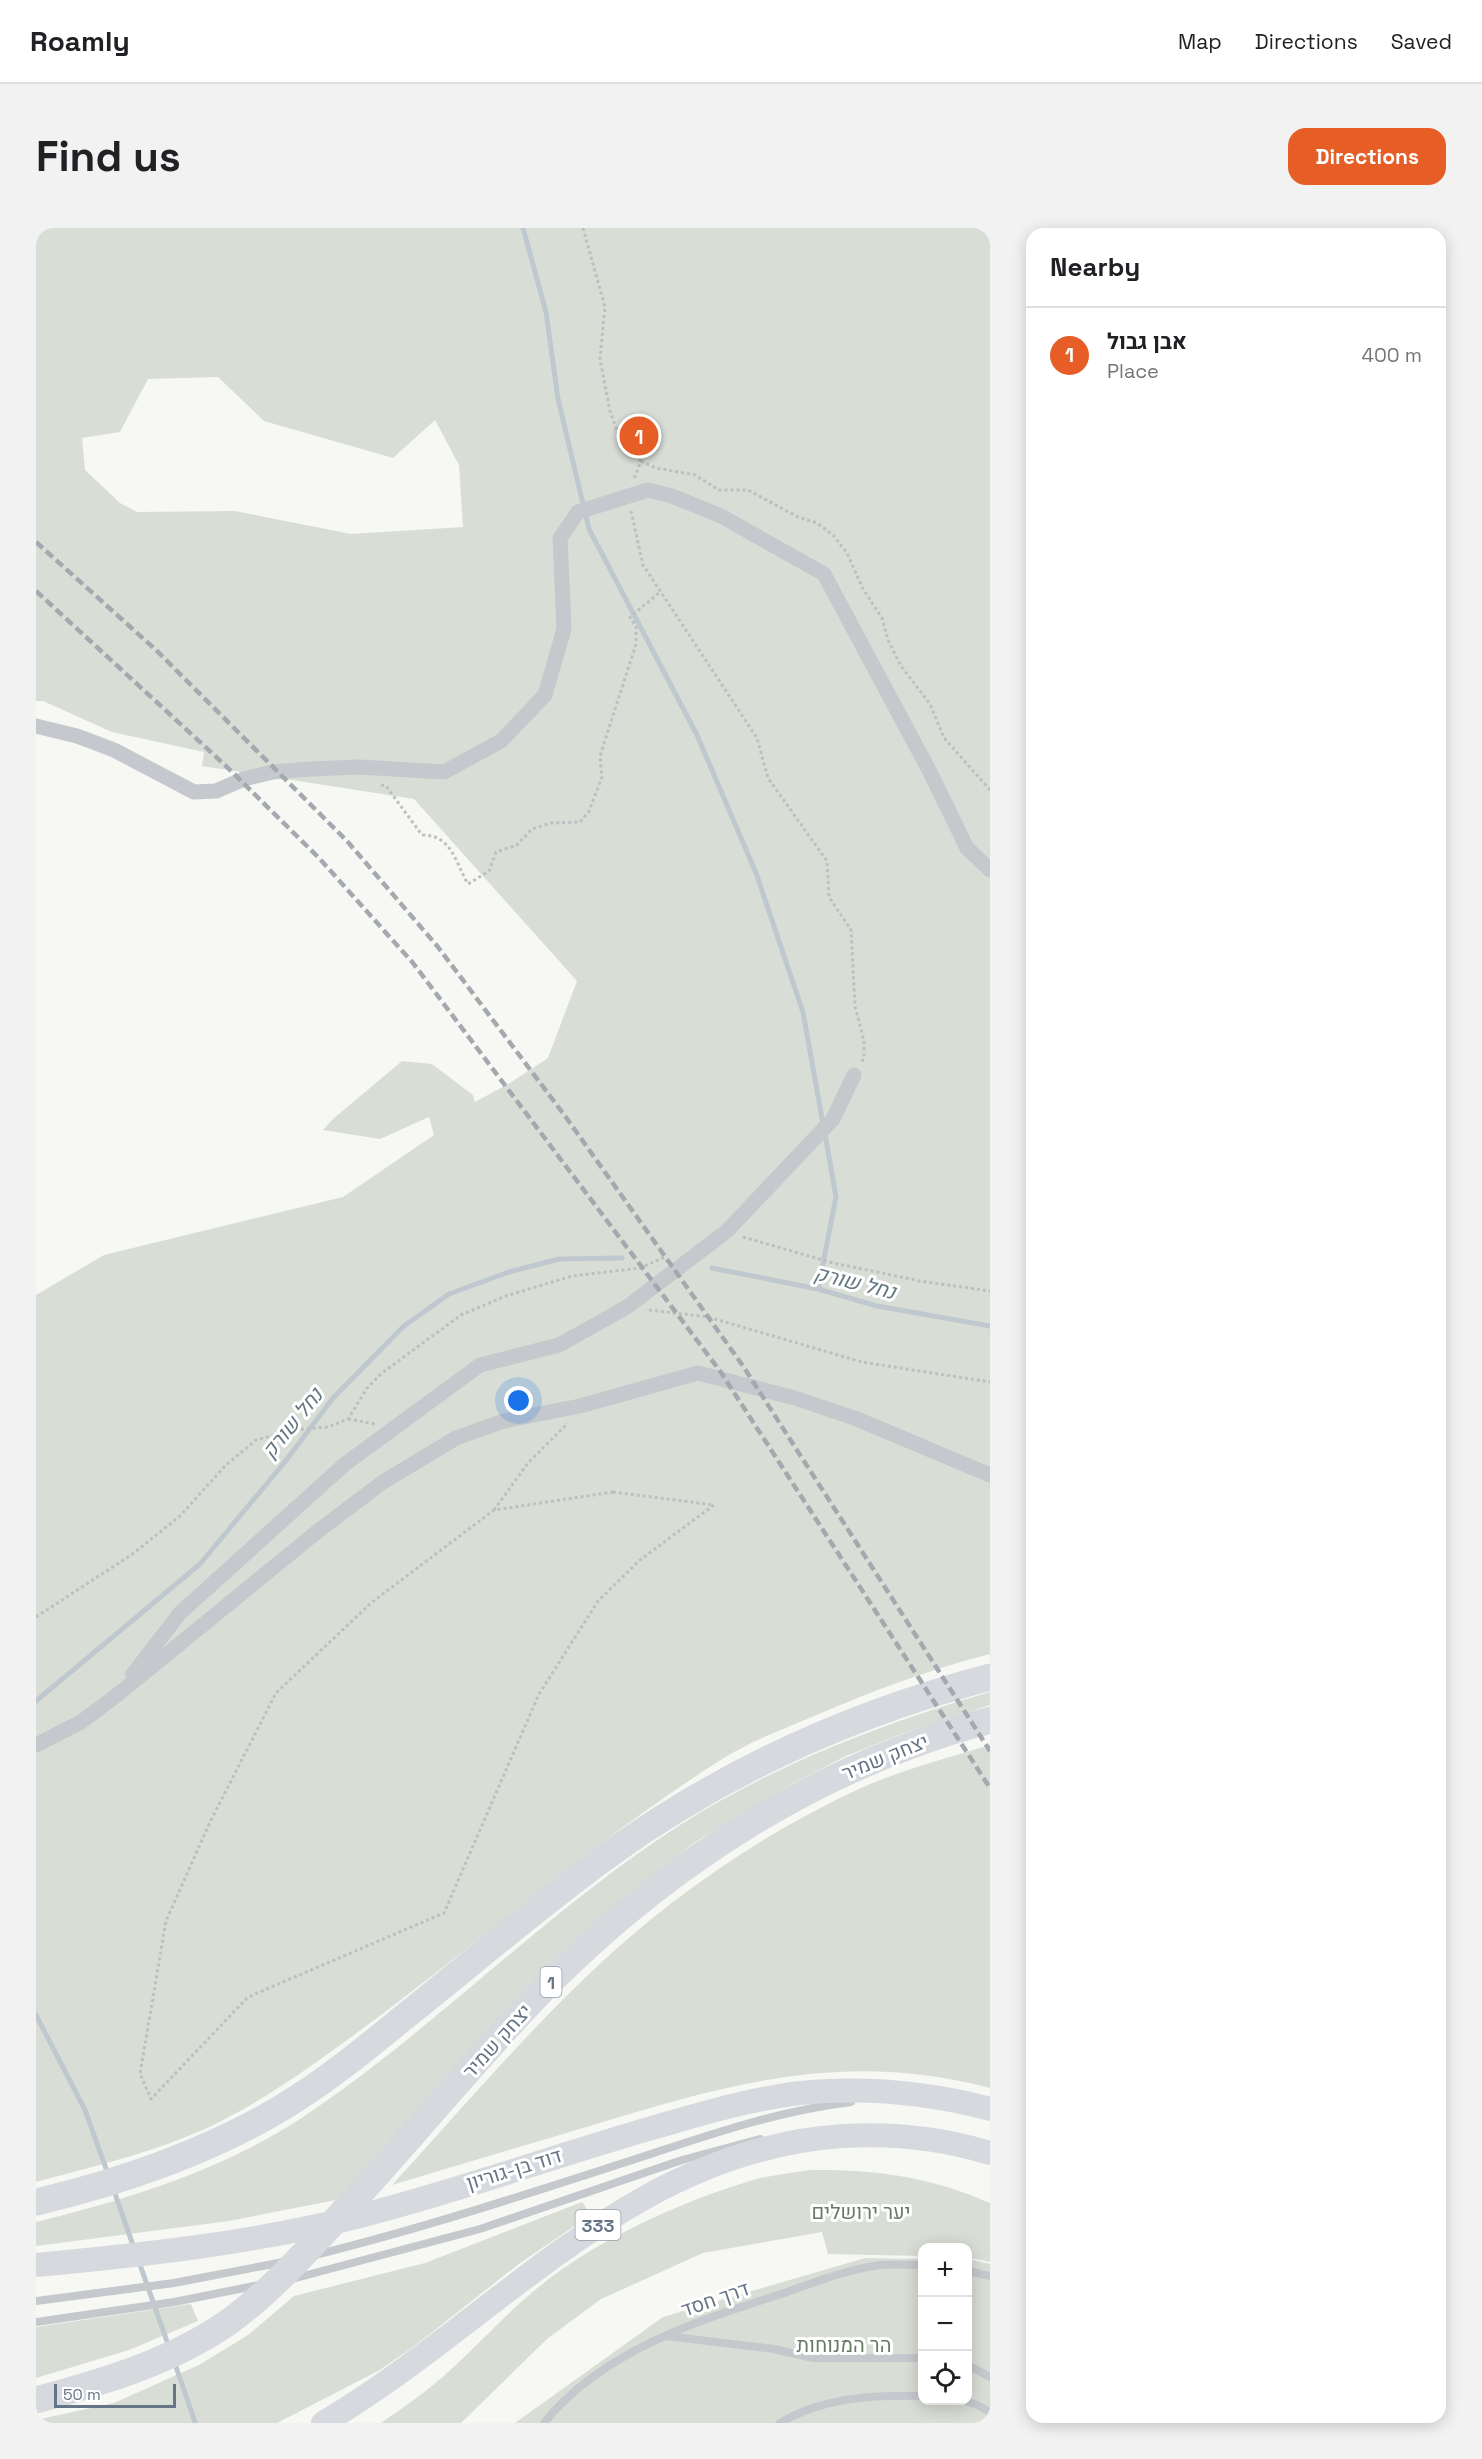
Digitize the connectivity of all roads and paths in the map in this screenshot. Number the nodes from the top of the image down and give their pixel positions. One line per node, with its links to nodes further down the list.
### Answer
1 (583, 228): 2 (path)
2 (627, 495): 3 (street); 4 (street); 5 (path)
3 (36, 726)
4 (990, 870)
5 (854, 1075): 6 (street)
6 (627, 1307): 7 (path); 12 (street)
7 (990, 1382)
8 (580, 1406): 9 (street); 10 (path); 12 (street)
9 (990, 1475)
10 (494, 1510): 10 (path)
11 (990, 1677): 21 (highway)
12 (117, 1695): 14 (street)
13 (990, 1720): 33 (highway, יצחק שמיר / 1)
14 (36, 1746)
15 (960, 2101): 16 (main road, דוד בן-גוריון); 22 (main road, דוד בן-גוריון); 26 (lane)
16 (990, 2109)
17 (811, 2132): 18 (lane)
18 (919, 2136): 20 (main road, 333); 36 (main road, 333)
19 (769, 2137): 27 (lane)
20 (990, 2153)
21 (36, 2202)
22 (36, 2265)
23 (918, 2265): 28 (lane, דרך חסד)
24 (972, 2272): 25 (lane)
25 (990, 2276)
26 (36, 2301)
27 (36, 2322)
28 (666, 2336): 29 (lane); 37 (lane, דרך חסד)
29 (918, 2358)
30 (972, 2367): 31 (lane)
31 (990, 2377)
32 (918, 2396): 38 (lane)
33 (36, 2400)
34 (972, 2403): 35 (lane)
35 (990, 2412)
36 (323, 2423)
37 (544, 2423)
38 (780, 2423)

